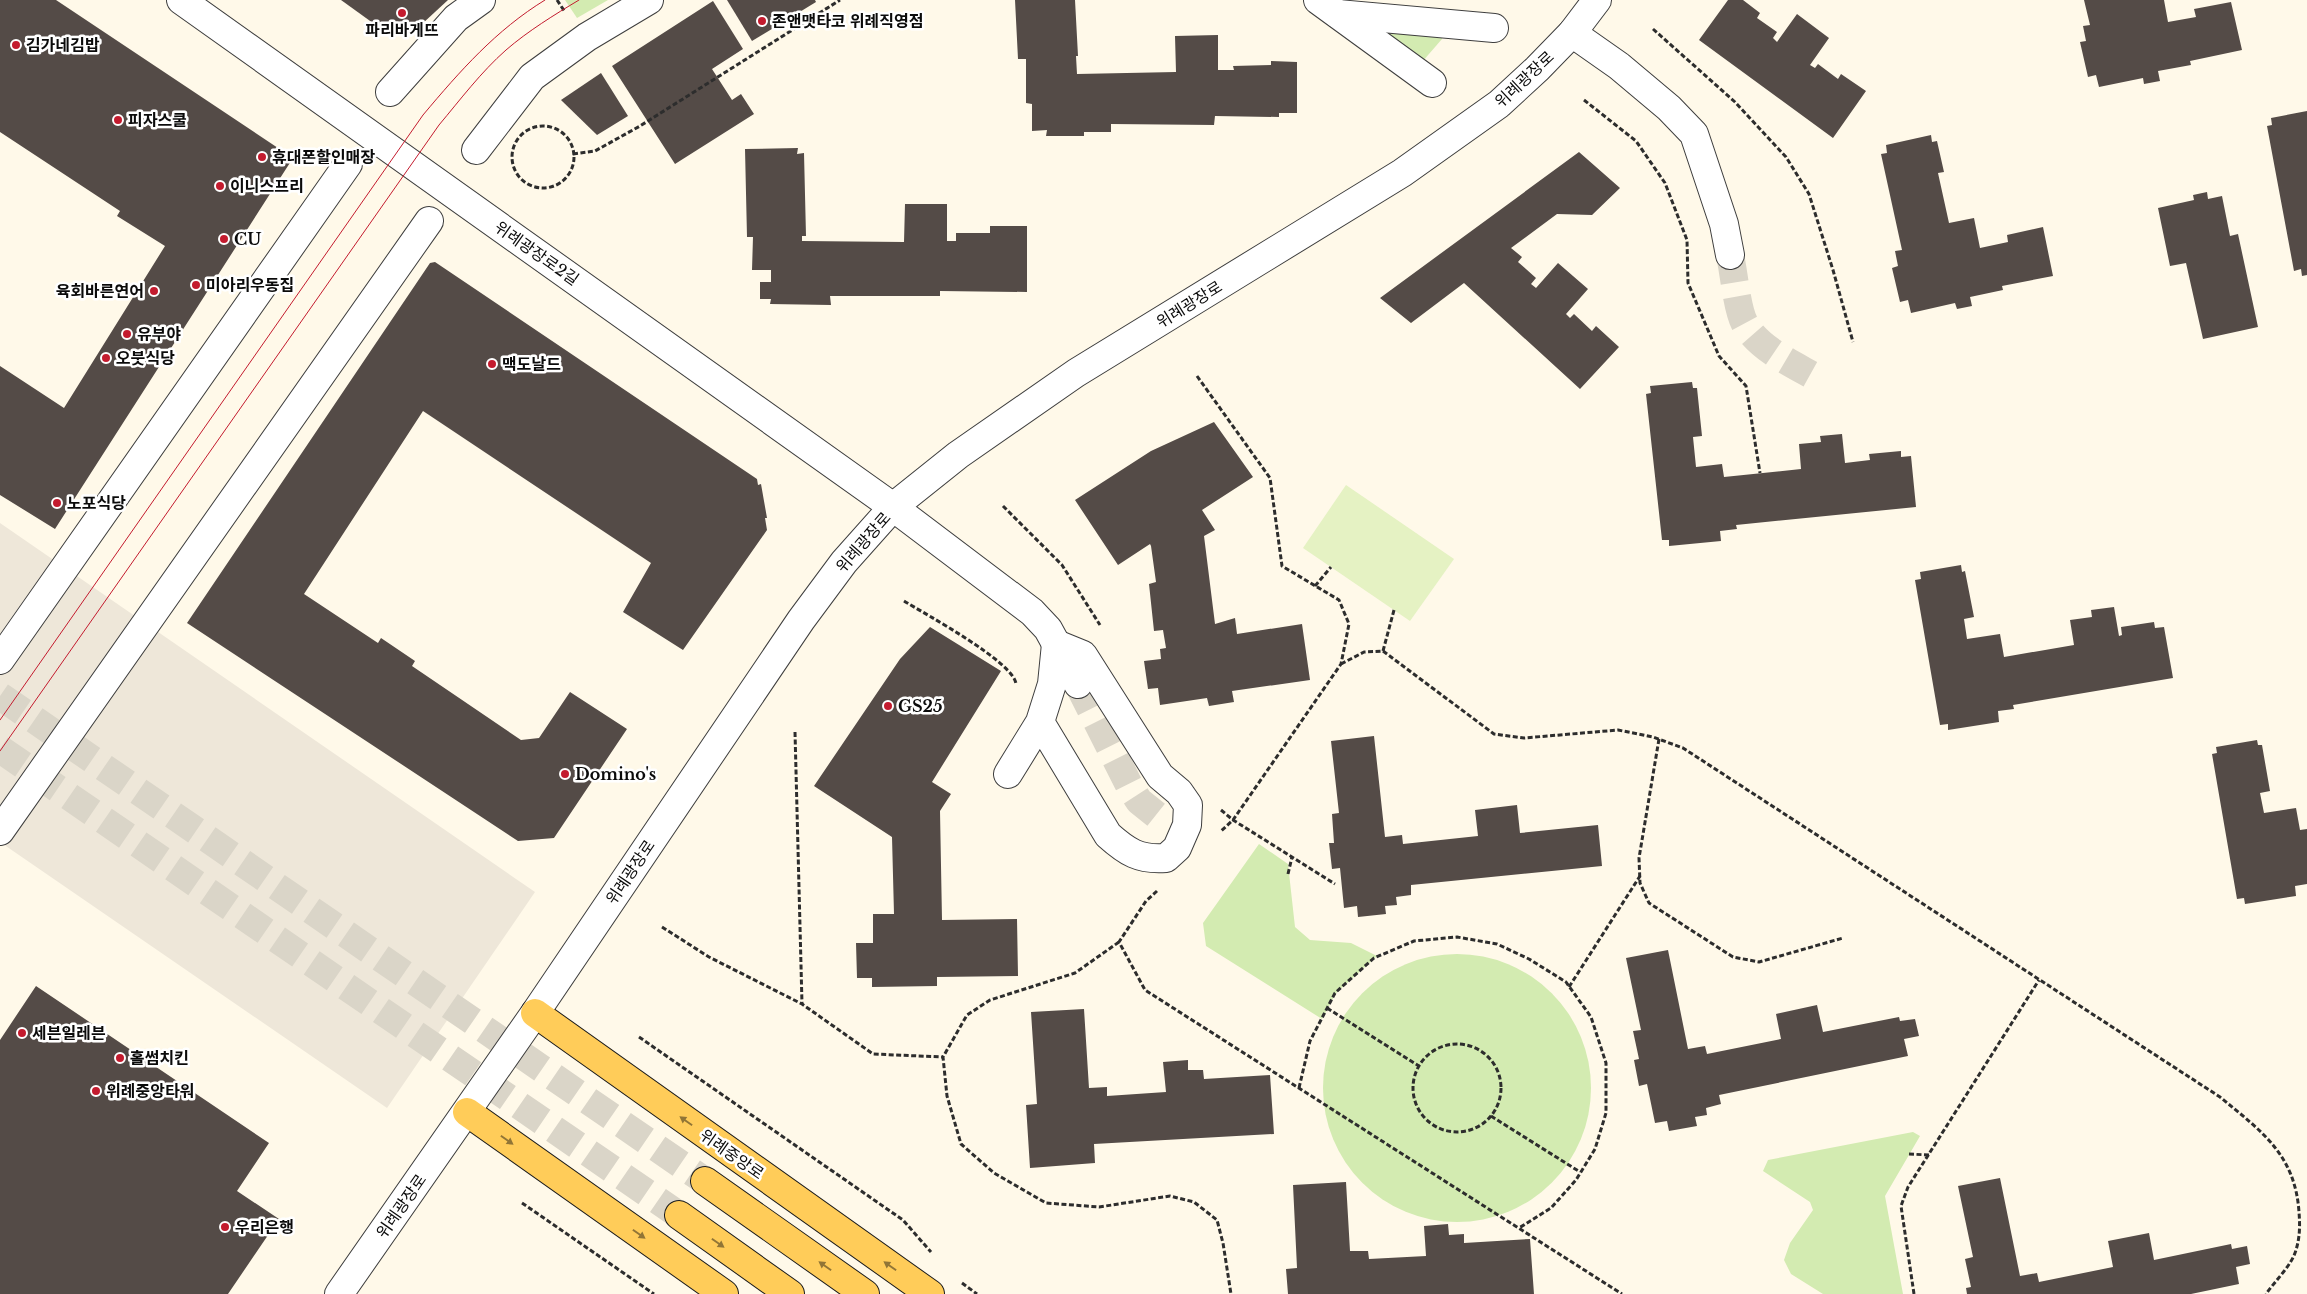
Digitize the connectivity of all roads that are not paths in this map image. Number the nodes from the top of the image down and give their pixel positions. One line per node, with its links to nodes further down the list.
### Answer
1 (181, 0): 14 (street, 위례광장로2길)
2 (481, 0): 9 (street)
3 (649, 0): 10 (street)
4 (1597, 0): 7 (street, 위례광장로)
5 (1328, 7): 6 (street); 8 (street)
6 (1494, 28)
7 (1572, 33): 13 (street); 14 (street, 위례광장로)
8 (1432, 83)
9 (390, 92)
10 (476, 150)
11 (348, 164): 16 (street)
12 (429, 221): 20 (street)
13 (1730, 255)
14 (893, 507): 15 (street, 위례광장로2길); 21 (street, 위례광장로)
15 (1056, 644): 17 (street, 위례광장로2길); 18 (street); 18 (street)
16 (0, 660)
17 (1078, 684)
18 (1040, 722): 19 (street)
19 (1008, 774)
20 (0, 831)
21 (535, 1013): 22 (street, 위례광장로); 29 (main road, 위례중앙로, one-way to 21)
22 (467, 1112): 25 (street, 위례광장로); 26 (main road, one-way to 26)
23 (705, 1181): 28 (main road, one-way to 23)
24 (679, 1215): 27 (main road, one-way to 27)
25 (339, 1294)
26 (724, 1294)
27 (790, 1294)
28 (865, 1294)
29 (930, 1294)

